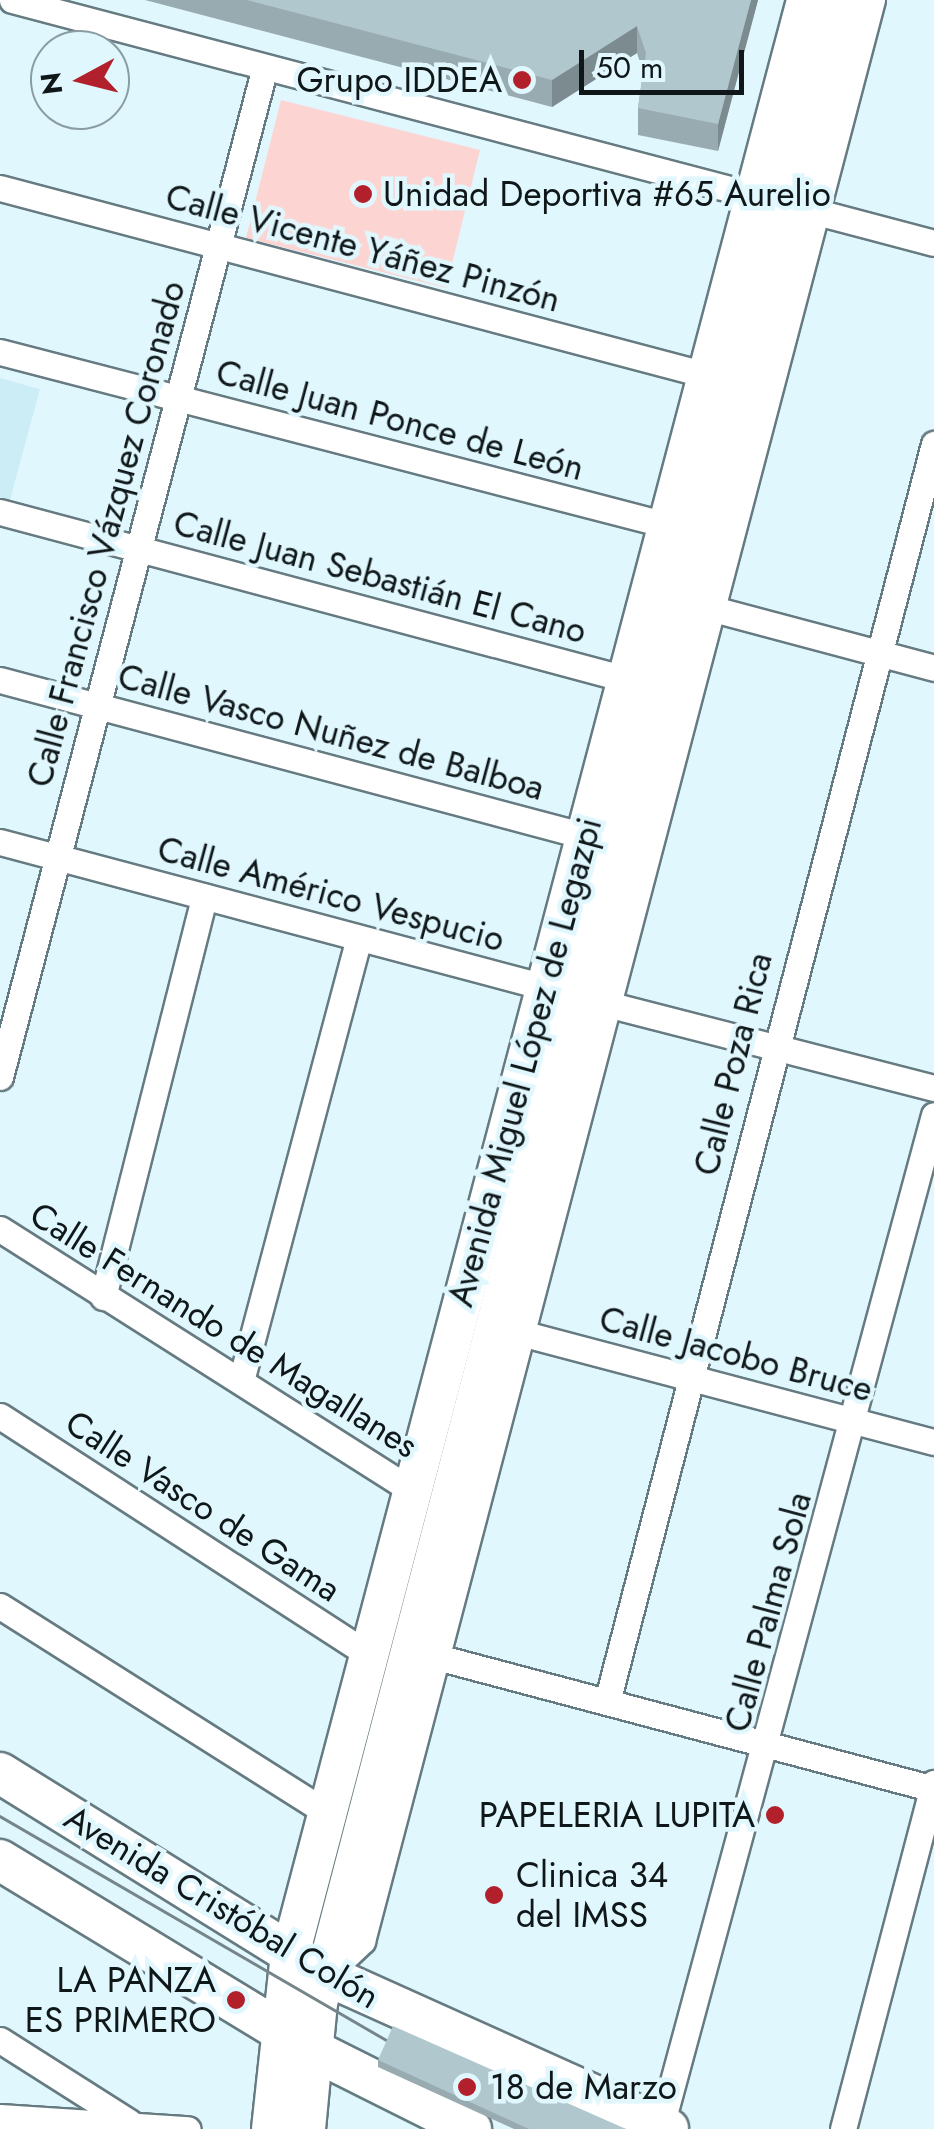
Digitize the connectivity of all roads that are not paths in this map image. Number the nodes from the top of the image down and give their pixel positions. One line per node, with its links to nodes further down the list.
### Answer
1 (12, 0): 5 (street)
2 (806, 0): 7 (main road, Avenida Miguel López de Legazpi)
3 (842, 0): 7 (main road, Avenida Miguel López de Legazpi)
4 (872, 0): 7 (street, Avenida Miguel López de Legazpi)
5 (265, 66): 7 (street); 9 (street, Calle Francisco Vázquez Coronado)
6 (0, 188): 9 (street, Calle Vicente Yáñez Pinzón)
7 (786, 204): 8 (street); 11 (main road, Avenida Miguel López de Legazpi); 17 (street, Avenida Miguel López de Legazpi); 28 (main road, Avenida Miguel López de Legazpi)
8 (934, 243)
9 (218, 246): 11 (street, Calle Vicente Yáñez Pinzón); 12 (street, Calle Francisco Vázquez Coronado)
10 (0, 352): 12 (street, Calle Juan Ponce de León)
11 (707, 375): 15 (main road, Avenida Miguel López de Legazpi)
12 (178, 398): 15 (street, Calle Juan Ponce de León); 16 (street, Calle Francisco Vázquez Coronado)
13 (934, 444): 18 (street, Calle Poza Rica)
14 (0, 512): 16 (street, Calle Juan Sebastián El Cano)
15 (667, 525): 20 (main road, Avenida Miguel López de Legazpi)
16 (138, 549): 20 (street, Calle Juan Sebastián El Cano); 22 (street, Calle Francisco Vázquez Coronado)
17 (713, 609): 18 (street); 28 (street, Avenida Miguel López de Legazpi)
18 (878, 653): 19 (street); 29 (street, Calle Poza Rica)
19 (934, 668)
20 (626, 678): 23 (main road, Avenida Miguel López de Legazpi)
21 (0, 680): 22 (street, Calle Vasco Nuñez de Balboa)
22 (97, 706): 23 (street, Calle Vasco Nuñez de Balboa); 25 (street, Calle Francisco Vázquez Coronado)
23 (585, 836): 28 (main road, Avenida Miguel López de Legazpi)
24 (0, 842): 25 (street, Calle Américo Vespucio)
25 (58, 858): 26 (street, Calle Américo Vespucio); 30 (street, Calle Francisco Vázquez Coronado)
26 (204, 897): 27 (street, Calle Américo Vespucio); 34 (street)
27 (359, 938): 28 (street, Calle Américo Vespucio); 37 (street)
28 (577, 996): 29 (street, Calle Américo Vespucio); 35 (street, Avenida Miguel López de Legazpi); 41 (main road, Avenida Miguel López de Legazpi); 52 (main road, Avenida Miguel López de Legazpi)
29 (773, 1048): 31 (street, Calle Américo Vespucio); 36 (street, Calle Poza Rica)
30 (0, 1077)
31 (934, 1088)
32 (934, 1115): 39 (street, Calle Palma Sola)
33 (0, 1230): 34 (street, Calle Fernando de Magallanes)
34 (103, 1297): 37 (street, Calle Fernando de Magallanes)
35 (521, 1333): 36 (street, Calle Jacobo Bruce); 44 (street, Avenida Miguel López de Legazpi)
36 (689, 1380): 39 (street, Calle Jacobo Bruce); 45 (street, Calle Poza Rica)
37 (242, 1381): 41 (street, Calle Fernando de Magallanes)
38 (0, 1416): 43 (street, Calle Vasco de Gama)
39 (856, 1421): 40 (street, Calle Jacobo Bruce); 46 (street, Calle Palma Sola)
40 (934, 1442)
41 (411, 1490): 43 (main road, Avenida Miguel López de Legazpi)
42 (0, 1606): 49 (street)
43 (368, 1654): 49 (main road, Avenida Miguel López de Legazpi)
44 (437, 1657): 45 (street); 52 (street, Avenida Miguel López de Legazpi)
45 (607, 1702): 46 (street)
46 (768, 1746): 48 (street); 57 (street, Calle Palma Sola)
47 (0, 1773): 51 (main road, Avenida Cristóbal Colón)
48 (933, 1787): 62 (street)
49 (326, 1812): 51 (main road, Avenida Miguel López de Legazpi)
50 (0, 1860): 53 (main road)
51 (290, 1955): 52 (main road, Avenida Cristóbal Colón); 53 (main road, Avenida Miguel López de Legazpi)
52 (326, 1975): 53 (main road, Avenida Miguel López de Legazpi); 57 (main road, Avenida Cristóbal Colón)
53 (294, 2039): 59 (main road, Avenida Miguel López de Legazpi); 60 (main road, Avenida Miguel López de Legazpi); 61 (main road)
54 (0, 2040): 56 (street)
55 (0, 2117): 56 (street)
56 (133, 2124): 58 (street)
57 (664, 2128)
58 (188, 2129)
59 (271, 2129)
60 (306, 2129)
61 (471, 2129)
62 (842, 2129)

